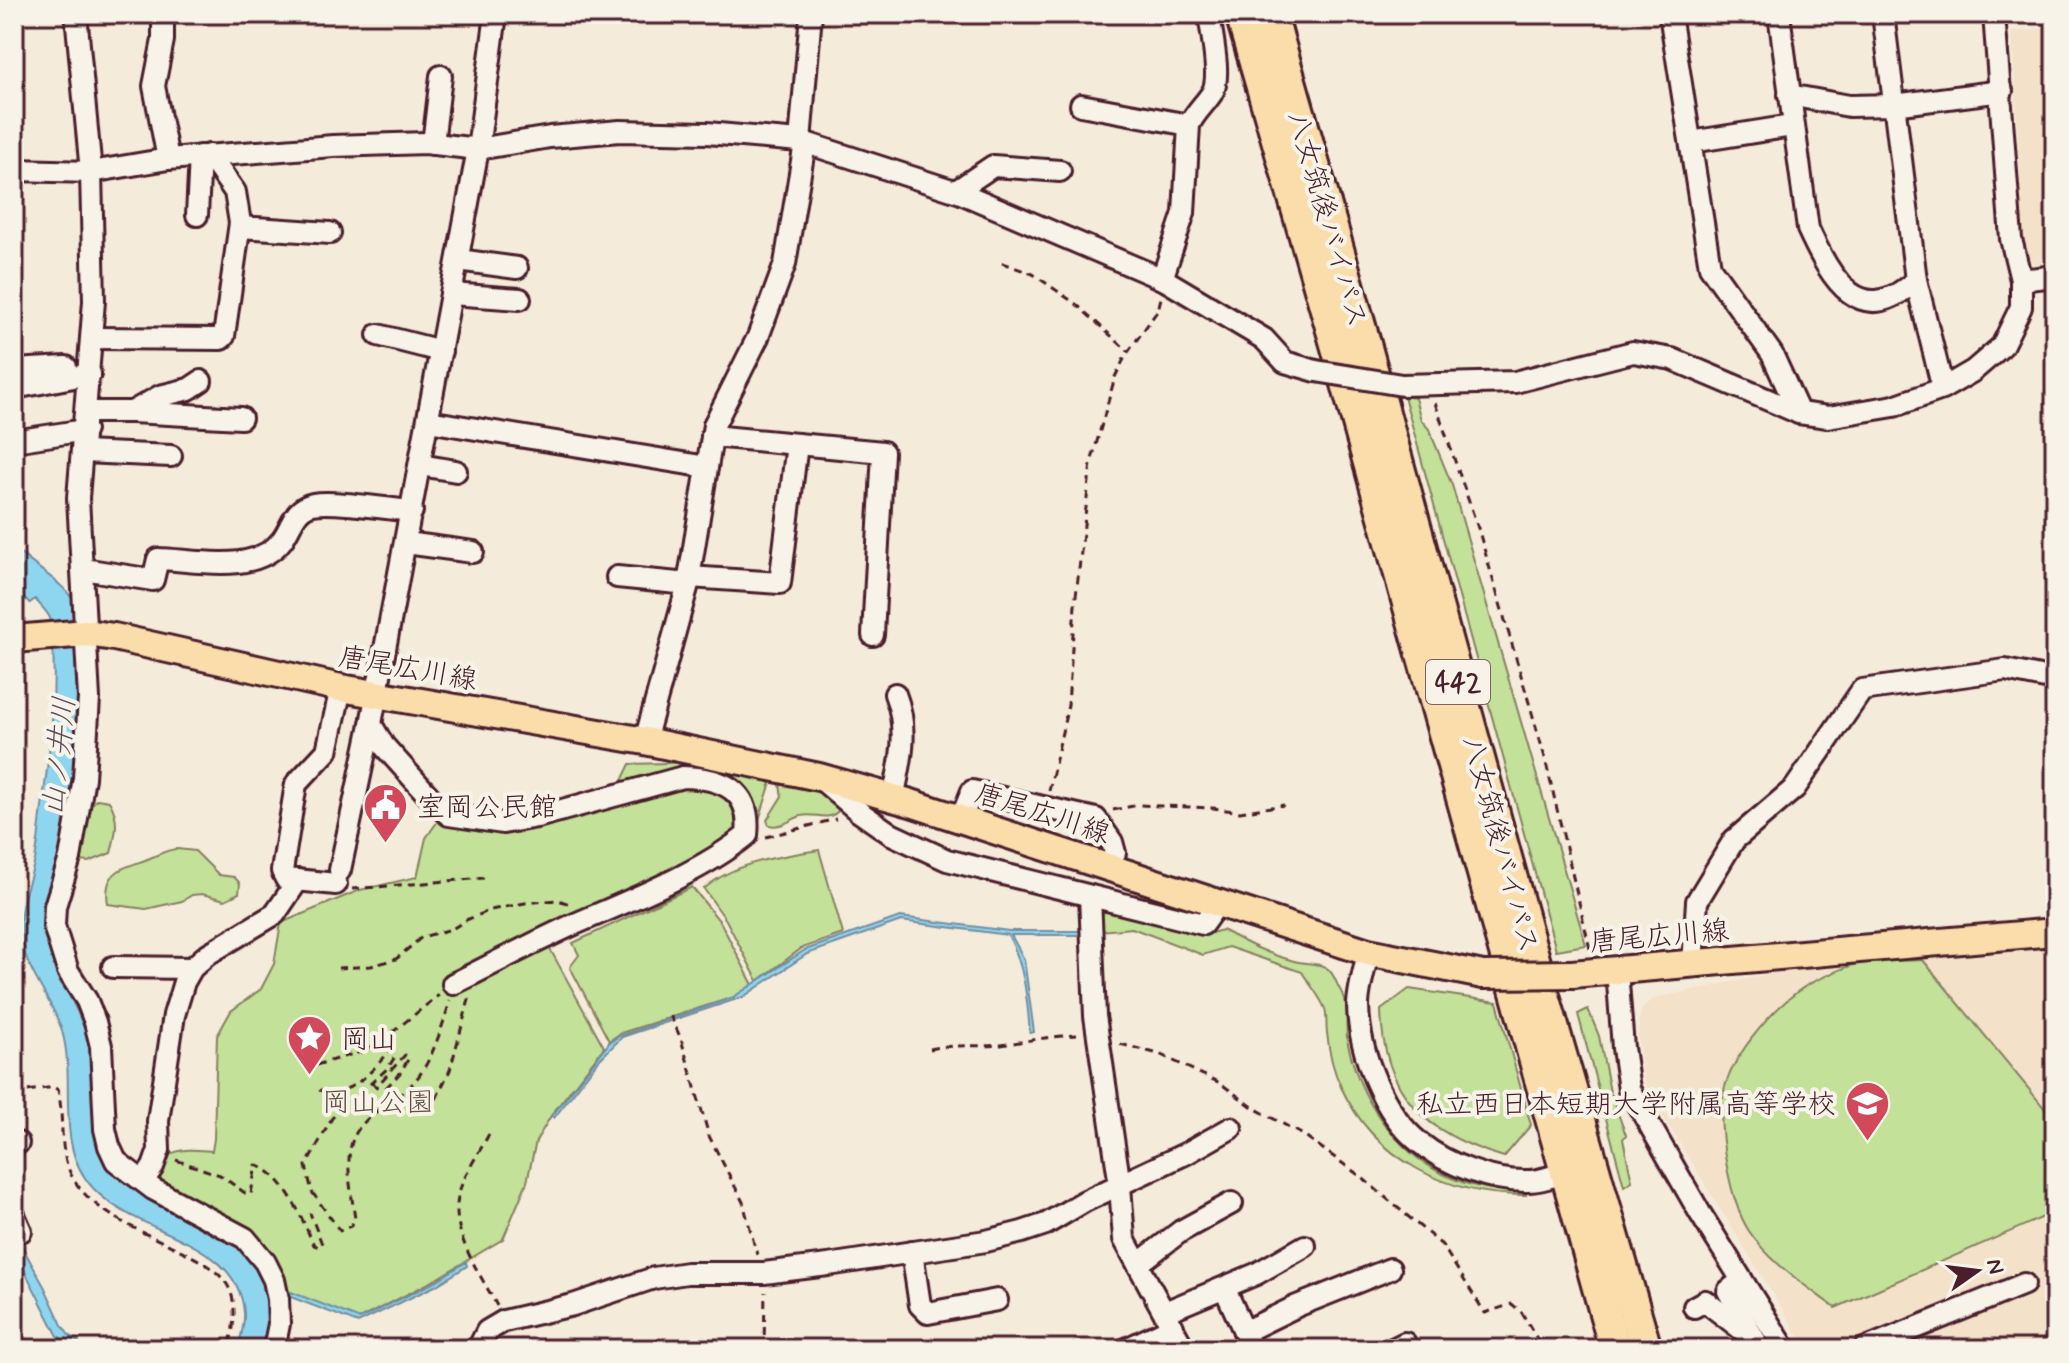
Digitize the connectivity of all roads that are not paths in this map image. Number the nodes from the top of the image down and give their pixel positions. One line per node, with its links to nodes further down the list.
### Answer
1 (76, 14): 27 (street)
2 (163, 14): 24 (street)
3 (496, 14): 22 (street)
4 (811, 14): 19 (street)
5 (1209, 14): 17 (street)
6 (1241, 14): 92 (highway, 八女筑後バイパス / 442)
7 (1271, 14): 92 (highway, 八女筑後バイパス / 442)
8 (1670, 14): 20 (street)
9 (1779, 14): 14 (street)
10 (1883, 14): 16 (street)
11 (1994, 14): 13 (street)
12 (441, 76): 21 (street)
13 (2002, 91): 16 (street); 37 (street)
14 (1789, 95): 16 (street); 18 (street)
15 (1081, 105): 17 (street)
16 (1894, 105): 36 (street)
17 (1189, 125): 35 (street)
18 (1792, 126): 20 (street); 36 (street)
19 (802, 142): 22 (street); 28 (street); 52 (street)
20 (1691, 142): 48 (street)
21 (433, 144): 22 (street); 23 (street)
22 (478, 149): 32 (street)
23 (205, 156): 24 (street); 29 (street); 30 (street)
24 (168, 159): 27 (street)
25 (14, 170): 27 (street)
26 (1060, 171): 28 (street)
27 (91, 172): 41 (street)
28 (956, 191): 35 (street)
29 (197, 215)
30 (240, 227): 31 (street); 41 (street)
31 (330, 233)
32 (458, 260): 33 (street); 38 (street)
33 (517, 268)
34 (2055, 276): 37 (street)
35 (1163, 279): 48 (street, bridge)
36 (1916, 280): 44 (street)
37 (2021, 280): 48 (street)
38 (451, 294): 39 (street); 42 (street)
39 (520, 299)
40 (378, 335): 42 (street)
41 (92, 338): 43 (street)
42 (441, 351): 51 (street)
43 (90, 370): 46 (street); 50 (street)
44 (1940, 377)
45 (201, 381): 47 (street)
46 (16, 382)
47 (132, 412): 49 (street); 50 (street)
48 (1799, 413)
49 (241, 418)
50 (85, 421): 53 (street); 55 (street)
51 (428, 421): 57 (street); 58 (street)
52 (712, 436): 54 (street); 58 (street)
53 (14, 441)
54 (797, 444): 67 (street); 69 (street)
55 (83, 452): 56 (street); 65 (street)
56 (171, 456)
57 (420, 465): 59 (street); 62 (street)
58 (707, 467): 67 (street)
59 (456, 471)
60 (308, 484): 61 (street)
61 (317, 504): 62 (street); 65 (street)
62 (412, 511): 63 (street)
63 (406, 543): 64 (street); 73 (street)
64 (473, 552)
65 (83, 569): 68 (street)
66 (617, 577): 67 (street)
67 (689, 581): 76 (street)
68 (85, 634): 70 (main road, 唐尾広川線); 72 (main road, 唐尾広川線); 93 (street)
69 (873, 635)
70 (14, 639)
71 (2055, 680): 86 (street)
72 (341, 688): 73 (main road, 唐尾広川線); 81 (street)
73 (376, 694): 75 (street); 76 (main road, 唐尾広川線)
74 (895, 694): 78 (street)
75 (371, 724): 81 (street); 90 (street)
76 (645, 741): 77 (main road, 唐尾広川線)
77 (819, 777): 78 (main road, 唐尾広川線); 82 (street)
78 (893, 798): 79 (main road, 唐尾広川線)
79 (961, 819): 80 (street); 83 (main road, 唐尾広川線)
80 (1115, 853)
81 (298, 880): 88 (street)
82 (1090, 896): 83 (street); 94 (street)
83 (1218, 903): 85 (main road, 唐尾広川線)
84 (2055, 932): 86 (main road, 唐尾広川線)
85 (1368, 952): 89 (main road, 唐尾広川線, bridge); 92 (street)
86 (1693, 965): 89 (main road, 唐尾広川線)
87 (113, 967): 88 (street)
88 (192, 968): 93 (street)
89 (1617, 970): 100 (street)
90 (461, 980)
91 (1239, 1123): 94 (street)
92 (1579, 1167): 112 (highway, 八女筑後バイパス / 442); 113 (highway, 八女筑後バイパス / 442)
93 (144, 1180): 108 (street)
94 (1120, 1186): 97 (street); 98 (street)
95 (1232, 1203): 98 (street)
96 (1305, 1246): 102 (street)
97 (912, 1252): 103 (street); 109 (street)
98 (1138, 1264): 105 (street)
99 (1390, 1269): 106 (street)
100 (1742, 1280): 107 (street); 114 (street)
101 (2024, 1284): 115 (street)
102 (1225, 1289): 105 (street); 106 (street)
103 (997, 1300)
104 (1694, 1307): 107 (street)
105 (1169, 1320): 110 (street); 111 (street)
106 (1248, 1340)
107 (1757, 1344)
108 (274, 1349)
109 (478, 1349)
110 (1126, 1349)
111 (1184, 1349)
112 (1615, 1349)
113 (1646, 1349)
114 (1785, 1349)
115 (1864, 1349)

